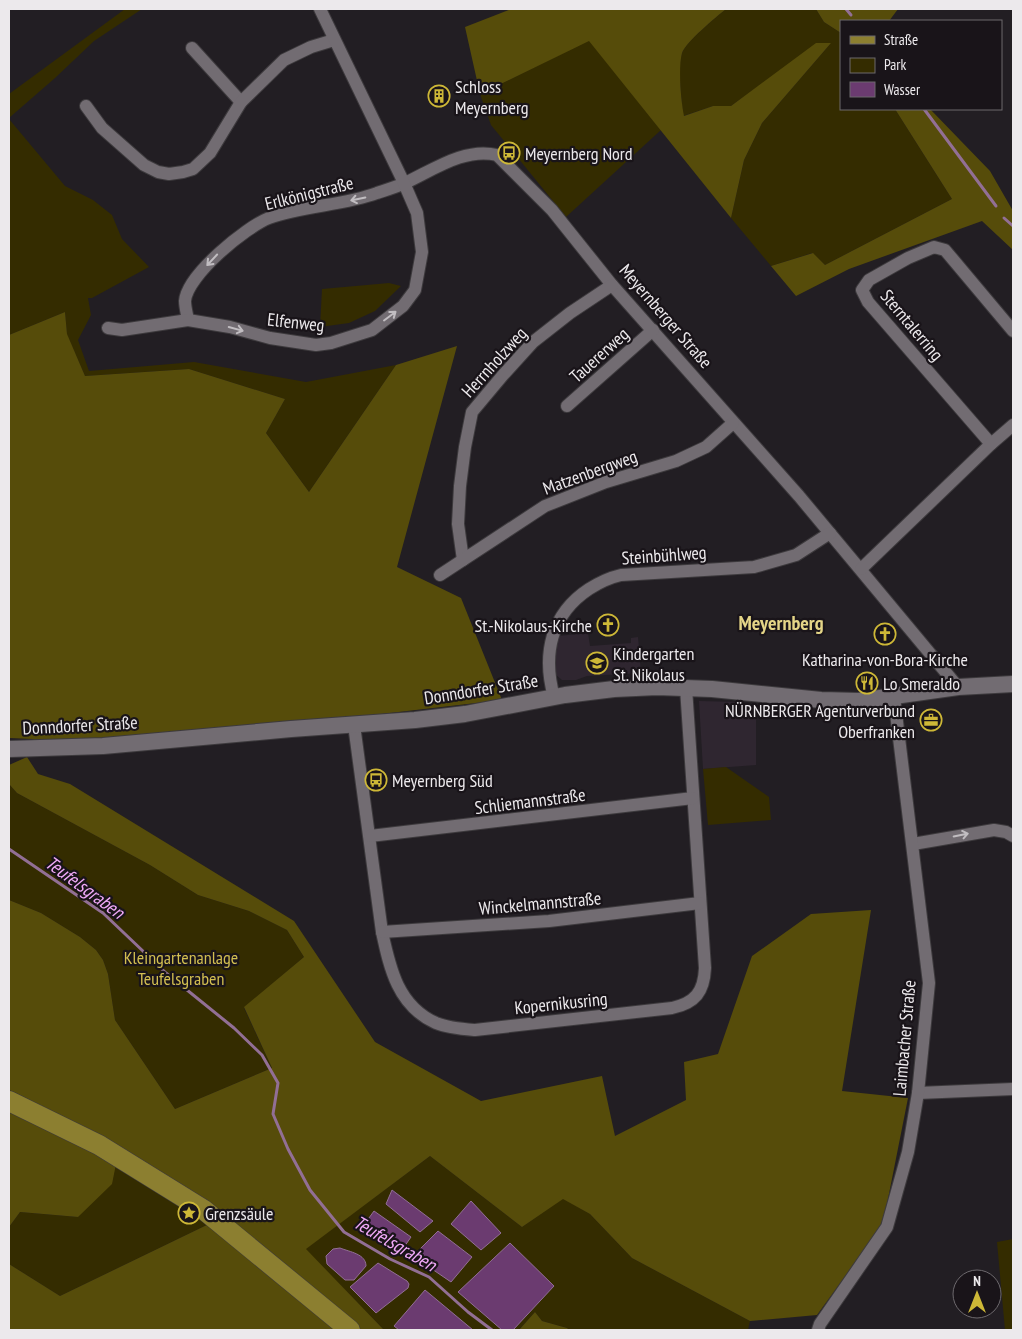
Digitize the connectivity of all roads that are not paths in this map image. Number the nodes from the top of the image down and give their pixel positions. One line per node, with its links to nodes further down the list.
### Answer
1 (320, 9): 2 (street)
2 (334, 40): 4 (street); 6 (street)
3 (192, 48): 4 (street)
4 (241, 102): 5 (street)
5 (86, 106)
6 (404, 183): 7 (street, Meyernberger Straße); 8 (street, Erlkönigstraße, one-way to 8); 8 (street, Elfenweg, one-way to 6)
7 (612, 285): 10 (street, Meyernberger Straße); 17 (street, Herrnholzweg)
8 (188, 320): 9 (street, Elfenweg)
9 (108, 328)
10 (653, 330): 12 (street, Tauererweg); 13 (street, Meyernberger Straße)
11 (1013, 331): 15 (street, Sterntalerring)
12 (568, 406)
13 (733, 423): 16 (street, Meyernberger Straße); 17 (street, Matzenbergweg)
14 (1013, 425): 15 (street)
15 (991, 444): 18 (street)
16 (830, 533): 18 (street, Meyernberger Straße); 24 (street, Steinbühlweg)
17 (462, 560): 19 (street)
18 (861, 569): 21 (street, Meyernberger Straße)
19 (440, 575)
20 (1013, 684): 21 (street)
21 (958, 687): 23 (street, Donndorfer Straße)
22 (686, 688): 23 (street, Donndorfer Straße); 24 (street, Donndorfer Straße); 27 (street, Kopernikusring)
23 (894, 696): 30 (street, Laimbacher Straße)
24 (554, 697): 25 (street, Donndorfer Straße)
25 (354, 725): 26 (street, Donndorfer Straße); 28 (street, Kopernikusring)
26 (13, 748)
27 (693, 798): 28 (street, Schliemannstraße); 31 (street, Kopernikusring)
28 (370, 836): 32 (street, Kopernikusring)
29 (1013, 836): 30 (street, one-way to 29)
30 (913, 844): 34 (street, Laimbacher Straße)
31 (700, 903): 32 (street, Winckelmannstraße); 32 (street, Kopernikusring)
32 (382, 932)
33 (1013, 1089): 34 (street)
34 (918, 1093): 37 (street, Laimbacher Straße)
35 (9, 1101): 36 (main road)
36 (350, 1330)
37 (818, 1330)

